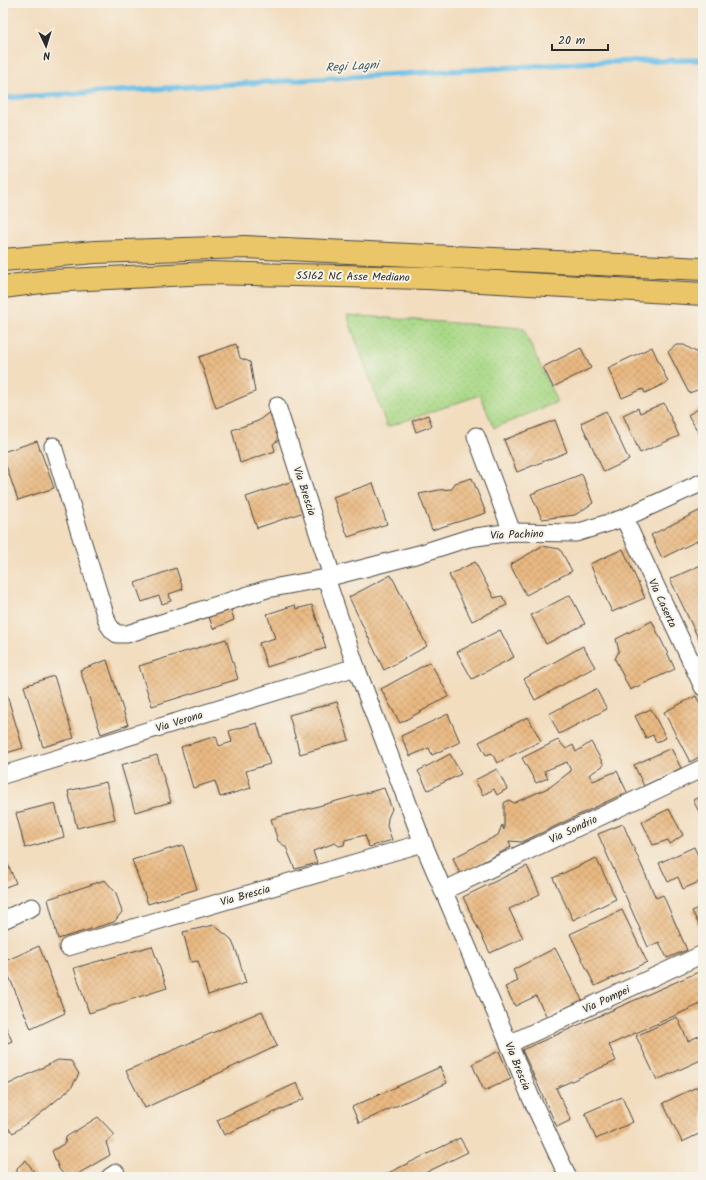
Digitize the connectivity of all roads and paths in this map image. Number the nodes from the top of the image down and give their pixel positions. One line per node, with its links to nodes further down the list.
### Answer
1 (3, 260): 2 (highway, SS162 NC Asse Mediano)
2 (703, 270)
3 (3, 287): 4 (highway, SS162 NC Asse Mediano)
4 (703, 294)
5 (277, 406): 11 (street, Via Brescia)
6 (476, 436): 10 (street)
7 (53, 446): 11 (street, Via Pachino)
8 (703, 482): 9 (street, Via Pachino)
9 (624, 518): 10 (street, Via Pachino); 13 (street, Via Caserta)
10 (512, 532): 11 (street, Via Pachino)
11 (329, 577): 12 (street, Via Brescia)
12 (356, 667): 15 (street, Via Verona); 16 (street, Via Brescia)
13 (703, 687)
14 (703, 768): 17 (street, Via Sondrio)
15 (3, 775)
16 (423, 843): 17 (street, Via Brescia); 20 (street, Via Brescia)
17 (443, 891): 22 (street, Via Brescia)
18 (32, 907): 19 (street)
19 (3, 920)
20 (68, 947)
21 (703, 954): 22 (street, Via Pompei)
22 (509, 1044): 23 (street, Via Brescia)
23 (568, 1177)

